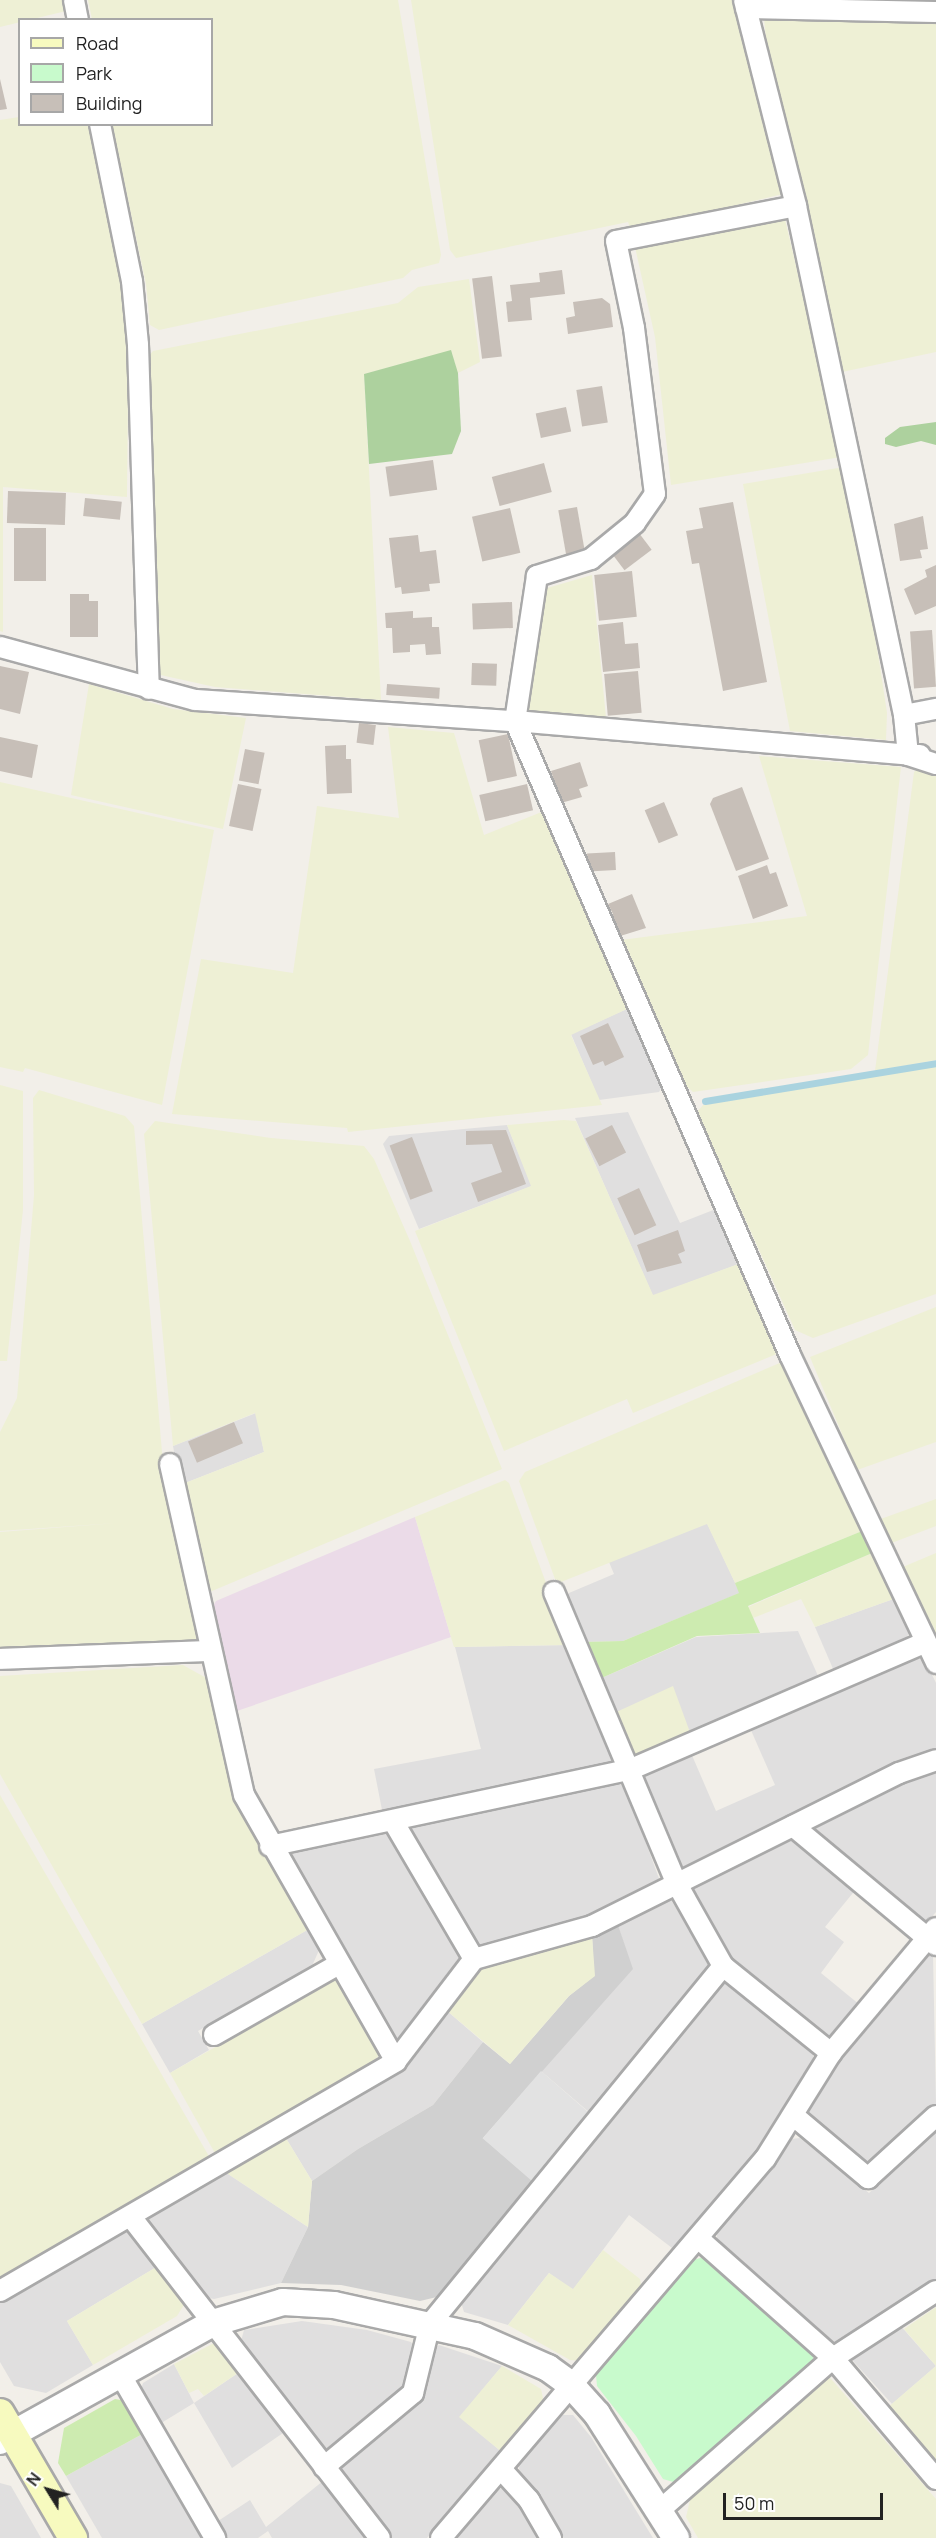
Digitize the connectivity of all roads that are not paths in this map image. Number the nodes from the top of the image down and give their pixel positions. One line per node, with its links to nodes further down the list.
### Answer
1 (74, 0): 4 (street)
2 (745, 4): 3 (street); 6 (street)
3 (936, 12)
4 (78, 18)
5 (100, 126): 8 (street)
6 (796, 206): 10 (street); 11 (street)
7 (0, 647): 8 (street)
8 (148, 689): 11 (street)
9 (936, 709): 10 (street)
10 (904, 715): 12 (street)
11 (515, 721): 12 (street); 17 (street)
12 (908, 755): 13 (street); 14 (street)
13 (936, 755)
14 (936, 765)
15 (170, 1464): 18 (street)
16 (554, 1592): 22 (street)
17 (926, 1642): 20 (street); 22 (street)
18 (211, 1651): 19 (street); 25 (street)
19 (0, 1659)
20 (936, 1663)
21 (936, 1760): 24 (street)
22 (628, 1770): 23 (street); 26 (street)
23 (393, 1821): 25 (street); 28 (street)
24 (794, 1826): 26 (street); 27 (street)
25 (270, 1846): 29 (street)
26 (677, 1884): 28 (street); 30 (street)
27 (933, 1937): 32 (street)
28 (474, 1959): 33 (street)
29 (339, 1964): 31 (street); 33 (street)
30 (723, 1965): 32 (street); 41 (street)
31 (214, 2036)
32 (831, 2053): 34 (street)
33 (396, 2061): 36 (street)
34 (794, 2116): 35 (street); 37 (street)
35 (936, 2116)
36 (131, 2217): 39 (street); 40 (street)
37 (698, 2238): 42 (street); 44 (street)
38 (936, 2290): 42 (street)
39 (0, 2291)
40 (213, 2323): 41 (street); 43 (street); 46 (street)
41 (430, 2324): 44 (street); 46 (street)
42 (833, 2358): 48 (street); 49 (street)
43 (120, 2374): 45 (street); 51 (street)
44 (571, 2385): 47 (street); 49 (street)
45 (4, 2429): 50 (main road)
46 (324, 2467): 52 (street)
47 (501, 2469): 53 (street); 54 (street)
48 (936, 2479)
49 (660, 2510): 55 (street)
50 (73, 2538)
51 (215, 2538)
52 (380, 2538)
53 (441, 2538)
54 (552, 2538)
55 (676, 2538)

